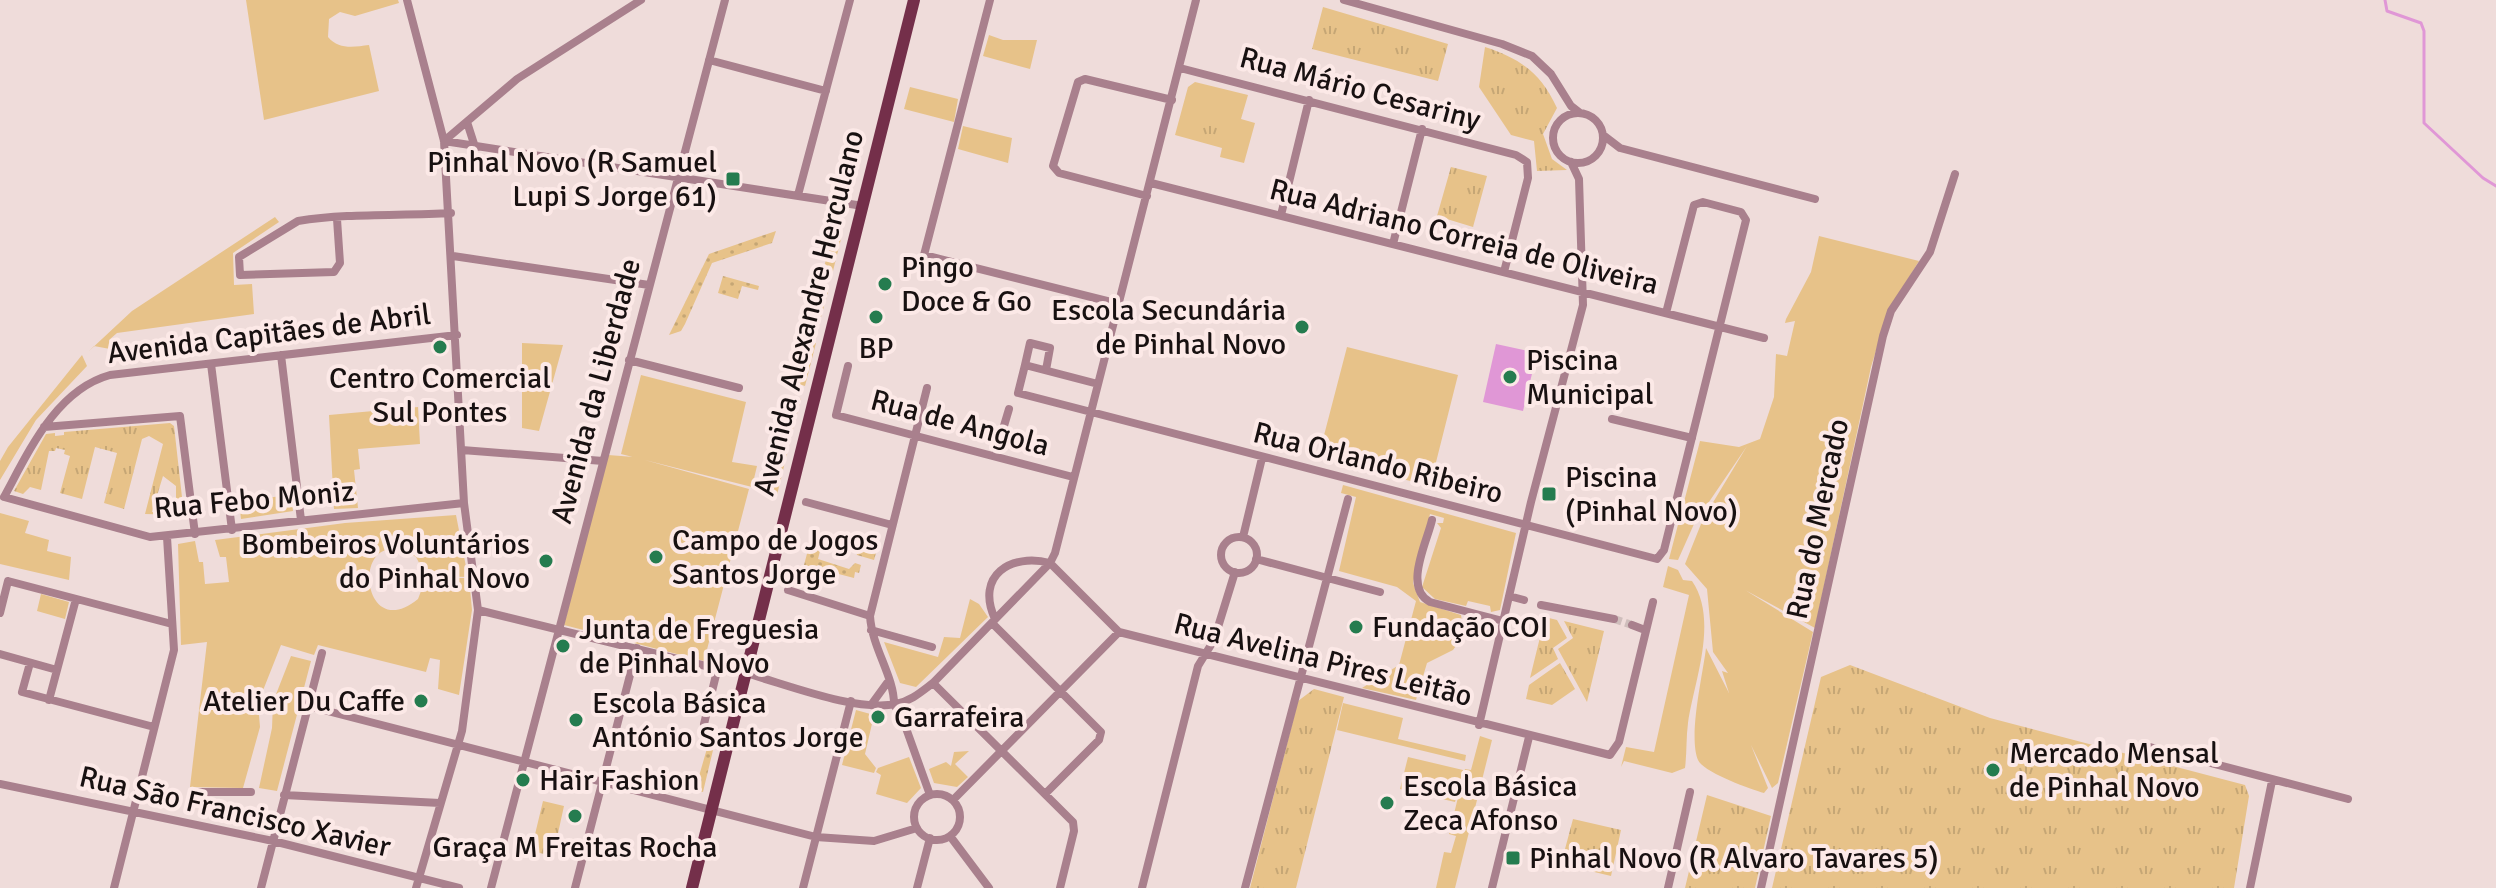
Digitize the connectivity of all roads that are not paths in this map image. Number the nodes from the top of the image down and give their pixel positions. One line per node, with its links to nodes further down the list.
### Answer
1 (407, 0): 22 (street)
2 (641, 0): 19 (street)
3 (725, 0): 10 (street, Avenida da Liberdade)
4 (850, 0): 13 (street)
5 (914, 0): 11 (main road, Avenida Alexandre Herculano)
6 (923, 0): 11 (main road, Avenida Alexandre Herculano)
7 (990, 0): 43 (street)
8 (1196, 0): 12 (street)
9 (1344, 0): 14 (street)
10 (709, 60): 13 (street); 28 (street, Avenida da Liberdade)
11 (900, 63): 34 (main road, Avenida Alexandre Herculano)
12 (1180, 68): 15 (street); 16 (street, Rua Mário Cesariny)
13 (826, 91): 31 (street)
14 (1563, 96): 17 (street); 18 (street)
15 (1172, 100): 30 (street); 32 (street)
16 (1309, 100): 20 (street, Rua Mário Cesariny); 36 (street)
17 (1580, 113): 18 (street); 21 (street)
18 (1563, 119): 26 (street)
19 (467, 122): 22 (street); 23 (street)
20 (1422, 129): 38 (street); 40 (street, Rua Mário Cesariny)
21 (1603, 135): 24 (street); 25 (street)
22 (444, 141): 23 (street); 35 (street)
23 (475, 147): 28 (street)
24 (1620, 148): 25 (street); 33 (street)
25 (1592, 158): 26 (street); 29 (street)
26 (1571, 162): 29 (street)
27 (1955, 174): 163 (street, Rua do Mercado)
28 (678, 176): 31 (street); 41 (street, Avenida da Liberdade)
29 (1579, 179): 42 (street)
30 (1151, 183): 32 (street); 36 (street, Rua Adriano Correia de Oliveira)
31 (798, 195): 34 (street)
32 (1147, 196): 43 (street)
33 (1815, 199)
34 (863, 206): 110 (main road, Avenida Alexandre Herculano)
35 (451, 213): 37 (street); 39 (street)
36 (1281, 215): 38 (street, Rua Adriano Correia de Oliveira)
37 (337, 219): 37 (street)
38 (1393, 244): 40 (street, Rua Adriano Correia de Oliveira)
39 (453, 256): 41 (street); 46 (street)
40 (1504, 272): 42 (street, Rua Adriano Correia de Oliveira)
41 (649, 285): 49 (street, Avenida da Liberdade)
42 (1584, 293): 44 (street, Rua Adriano Correia de Oliveira); 75 (street)
43 (1119, 304): 54 (street)
44 (1666, 313): 45 (street, Rua Adriano Correia de Oliveira); 45 (street)
45 (1720, 326): 47 (street, Rua Adriano Correia de Oliveira); 62 (street)
46 (457, 335): 48 (street, Avenida Capitães de Abril); 63 (street)
47 (1764, 338)
48 (281, 355): 50 (street, Avenida Capitães de Abril); 72 (street)
49 (629, 360): 55 (street); 66 (street, Avenida da Liberdade)
50 (211, 364): 60 (street, Avenida Capitães de Abril); 76 (street)
51 (1025, 365): 53 (street); 53 (street); 58 (street, Rua Orlando Ribeiro)
52 (848, 366): 61 (street, Rua de Angola)
53 (1046, 370): 54 (street)
54 (1098, 384): 58 (street)
55 (739, 388)
56 (927, 388): 61 (street)
57 (1009, 409): 64 (street)
58 (1090, 413): 65 (street, Rua Orlando Ribeiro); 67 (street)
59 (1612, 419): 62 (street)
60 (43, 427): 68 (street, Avenida Capitães de Abril); 77 (street)
61 (915, 436): 64 (street, Rua de Angola); 74 (street)
62 (1692, 438): 75 (street, Rua Orlando Ribeiro)
63 (462, 450): 66 (street); 71 (street)
64 (995, 456): 67 (street, Rua de Angola)
65 (1262, 458): 75 (street, Rua Orlando Ribeiro); 79 (street)
66 (603, 461): 99 (street, Avenida da Liberdade)
67 (1073, 477): 81 (street)
68 (4, 497): 78 (street, Rua Febo Moniz)
69 (1348, 499): 83 (street)
70 (806, 502): 74 (street)
71 (464, 503): 72 (street, Rua Febo Moniz); 91 (street)
72 (301, 520): 76 (street, Rua Febo Moniz)
73 (1432, 520): 96 (street)
74 (892, 525): 93 (street)
75 (1525, 525): 86 (street)
76 (232, 530): 77 (street, Rua Febo Moniz)
77 (195, 534): 78 (street, Rua Febo Moniz)
78 (167, 537): 97 (street)
79 (1243, 537): 80 (street); 82 (street)
80 (1256, 559): 82 (street); 83 (street)
81 (1050, 563): 95 (street); 95 (street); 102 (street)
82 (1235, 572): 106 (street)
83 (1327, 578): 85 (street); 111 (street)
84 (788, 590): 93 (street)
85 (1380, 592)
86 (1509, 596): 88 (street); 96 (street)
87 (76, 599): 92 (street); 97 (street); 109 (street)
88 (1524, 600)
89 (1653, 602): 101 (street)
90 (1541, 605): 94 (street)
91 (478, 610): 99 (street); 125 (street)
92 (0, 613)
93 (870, 616): 100 (street)
94 (1614, 619)
95 (994, 621): 113 (street); 114 (street)
96 (1503, 621): 122 (street)
97 (172, 624): 123 (street)
98 (1632, 625): 101 (street)
99 (559, 627): 104 (street); 128 (street, Avenida da Liberdade)
100 (871, 630): 103 (street); 112 (street)
101 (1645, 630): 124 (street, Rua Avelina Pires Leitão)
102 (1119, 632): 106 (street, Rua Avelina Pires Leitão); 114 (street)
103 (932, 647)
104 (637, 648): 121 (street); 129 (street)
105 (322, 653): 120 (street)
106 (1208, 653): 111 (street, Rua Avelina Pires Leitão); 159 (street)
107 (0, 654): 108 (street)
108 (30, 663): 109 (street); 116 (street)
109 (57, 670): 116 (street)
110 (745, 673): 117 (street); 141 (main road, Avenida Alexandre Herculano)
111 (1300, 679): 122 (street, Rua Avelina Pires Leitão); 160 (street)
112 (888, 682): 115 (street); 118 (street); 119 (street)
113 (933, 683): 115 (street); 127 (street)
114 (1061, 691): 127 (street); 135 (street)
115 (917, 695): 118 (street)
116 (49, 700): 123 (street)
117 (851, 701): 119 (street); 145 (street)
118 (894, 704): 119 (street); 137 (street)
119 (871, 705)
120 (308, 706): 125 (street); 136 (street)
121 (704, 724)
122 (1479, 725): 124 (street, Rua Avelina Pires Leitão)
123 (154, 727): 142 (street)
124 (1529, 737): 161 (street)
125 (458, 744): 128 (street); 140 (street)
126 (2150, 747): 130 (street)
127 (1003, 750): 135 (street); 139 (street)
128 (525, 760): 129 (street); 152 (street, Avenida da Liberdade)
129 (601, 779): 141 (street); 153 (street)
130 (2272, 781): 138 (street); 164 (street)
131 (0, 784): 142 (street, Rua São Francisco Xavier)
132 (200, 792): 133 (street)
133 (251, 792)
134 (1690, 792): 162 (street)
135 (1045, 794): 158 (street)
136 (284, 795): 140 (street); 147 (street)
137 (930, 795): 139 (street); 143 (street)
138 (2348, 799)
139 (953, 800): 144 (street)
140 (440, 803): 148 (street)
141 (711, 809): 145 (street); 154 (main road, Avenida Alexandre Herculano)
142 (133, 812): 147 (street, Rua São Francisco Xavier); 149 (street)
143 (917, 828): 145 (street); 146 (street)
144 (950, 836): 146 (street); 157 (street)
145 (816, 837): 155 (street)
146 (930, 838): 156 (street)
147 (273, 841): 148 (street, Rua São Francisco Xavier); 150 (street)
148 (418, 883): 151 (street, Rua São Francisco Xavier)
149 (114, 888)
150 (261, 888)
151 (459, 888)
152 (491, 888)
153 (575, 888)
154 (692, 888)
155 (803, 888)
156 (917, 888)
157 (989, 888)
158 (1060, 888)
159 (1142, 888)
160 (1245, 888)
161 (1492, 888)
162 (1668, 888)
163 (1761, 888)
164 (2250, 888)

